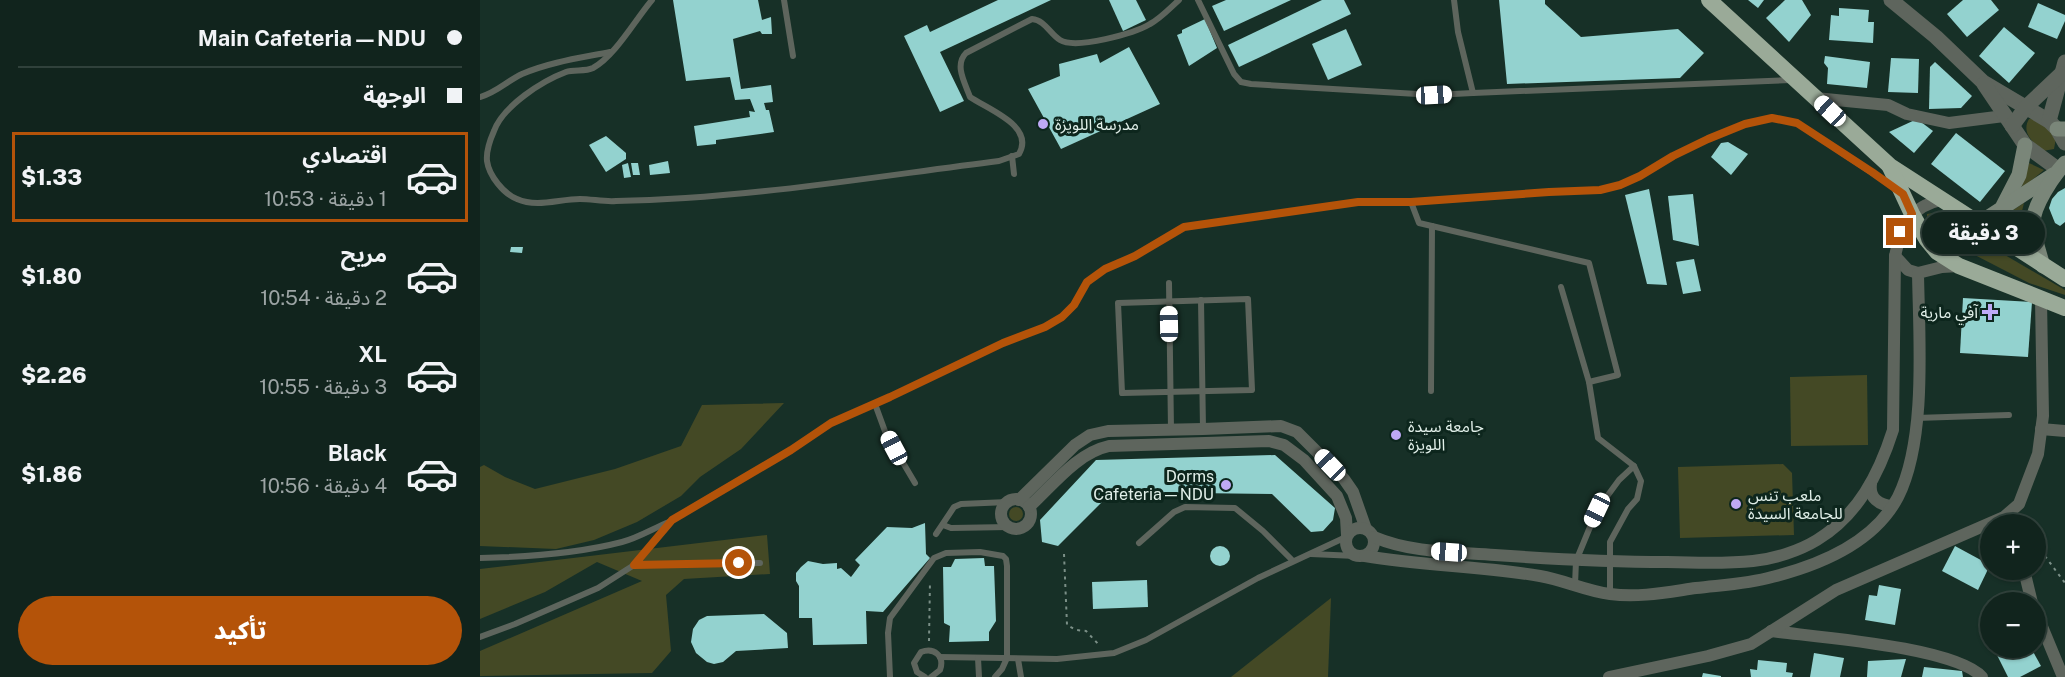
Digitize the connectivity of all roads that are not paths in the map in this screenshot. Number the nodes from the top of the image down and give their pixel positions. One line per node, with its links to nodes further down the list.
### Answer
1 (652, 0): 9 (lane)
2 (784, 0): 10 (lane)
3 (1179, 0): 22 (lane)
4 (1198, 0): 14 (lane)
5 (1454, 0): 14 (lane)
6 (1709, 0): 12 (highway)
7 (1892, 0): 8 (street)
8 (1905, 7): 13 (street)
9 (611, 52): 15 (lane); 22 (lane)
10 (793, 56)
11 (2063, 68): 17 (street); 19 (street)
12 (1795, 80): 14 (lane); 16 (highway)
13 (1983, 82): 17 (street); 18 (street)
14 (1473, 93)
15 (480, 97)
16 (1815, 98): 18 (street); 23 (highway)
17 (2026, 107): 18 (street); 19 (street)
18 (2008, 121): 21 (street)
19 (2057, 127): 20 (street)
20 (2065, 143)
21 (2025, 145): 24 (street); 29 (main road)
22 (1012, 156): 25 (lane)
23 (1890, 166): 26 (highway); 27 (highway)
24 (2060, 169): 29 (main road); 35 (main road)
25 (1014, 174)
26 (1903, 194): 28 (lane); 30 (highway)
27 (1941, 200): 30 (street); 31 (highway)
28 (1411, 202): 32 (lane); 48 (lane)
29 (2001, 210): 31 (main road)
30 (1912, 214): 33 (street); 34 (highway)
31 (1978, 224): 35 (highway)
32 (1432, 226): 44 (lane); 45 (lane)
33 (1895, 256): 36 (street); 57 (street)
34 (1959, 266): 36 (street); 41 (highway)
35 (2043, 266): 37 (highway)
36 (1918, 273): 50 (street)
37 (2065, 279)
38 (1169, 283): 42 (lane)
39 (1561, 287): 44 (lane)
40 (1201, 300): 42 (lane); 46 (lane); 46 (lane)
41 (2041, 300): 43 (highway); 52 (street)
42 (1169, 301): 47 (lane); 47 (lane)
43 (2065, 308)
44 (1588, 382): 55 (lane)
45 (1431, 390)
46 (1203, 391): 47 (lane); 51 (lane)
47 (1170, 392): 53 (lane)
48 (875, 404): 56 (lane); 61 (lane)
49 (2008, 415): 50 (lane)
50 (1917, 418): 59 (street)
51 (1203, 429): 53 (street); 65 (street)
52 (2041, 429): 54 (street); 60 (street)
53 (1171, 430): 58 (street)
54 (2065, 431)
55 (1634, 466): 73 (lane); 74 (lane)
56 (915, 483)
57 (1871, 484): 59 (street); 74 (street)
58 (1019, 503): 62 (lane); 63 (street); 63 (street); 67 (street)
59 (1892, 506): 78 (street)
60 (2012, 514)
61 (672, 520): 71 (lane); 76 (lane)
62 (943, 525): 63 (lane); 66 (lane)
63 (1009, 527)
64 (1980, 532): 79 (street)
65 (1370, 533): 67 (street); 70 (street); 73 (street)
66 (936, 534)
67 (1347, 536): 69 (lane); 70 (street)
68 (1139, 543): 72 (lane)
69 (1308, 554): 70 (lane); 72 (lane)
70 (1360, 556): 77 (street)
71 (480, 558)
72 (1293, 561): 85 (lane)
73 (1576, 561): 74 (street); 77 (lane)
74 (1611, 562): 78 (lane)
75 (760, 563): 76 (lane)
76 (634, 565): 81 (lane)
77 (1575, 586): 78 (street)
78 (1610, 594)
79 (1771, 631): 86 (street); 94 (street)
80 (2046, 636): 95 (street)
81 (480, 637)
82 (940, 657): 83 (lane); 88 (lane); 89 (lane)
83 (978, 658): 84 (lane); 90 (lane)
84 (1007, 658): 85 (lane); 87 (lane); 91 (lane)
85 (1018, 659): 92 (lane)
86 (1626, 676): 93 (street)
87 (890, 677)
88 (925, 677)
89 (931, 677)
90 (979, 677)
91 (995, 677)
92 (1020, 677)
93 (1609, 677)
94 (1982, 677)
95 (2063, 677)

